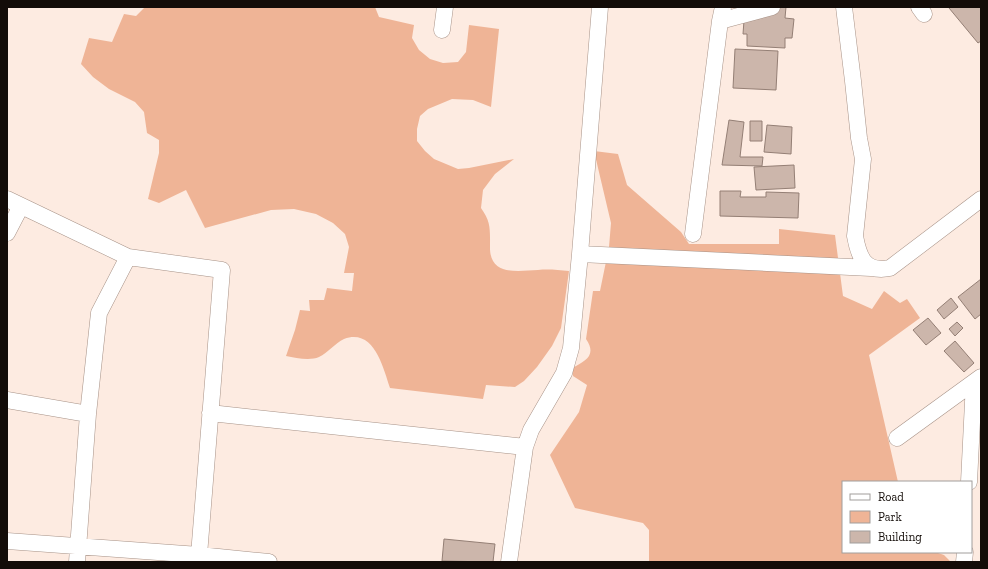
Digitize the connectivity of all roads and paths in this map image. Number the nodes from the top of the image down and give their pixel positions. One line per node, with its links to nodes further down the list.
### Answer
1 (445, 7): 6 (street)
2 (600, 7): 11 (street)
3 (772, 7): 5 (street)
4 (844, 7): 13 (street)
5 (722, 14): 10 (street)
6 (442, 30)
7 (981, 198): 13 (street)
8 (14, 202): 9 (street); 12 (street)
9 (7, 232)
10 (693, 234)
11 (580, 254): 13 (street); 19 (street)
12 (128, 257): 16 (street); 17 (street)
13 (871, 268)
14 (978, 380): 18 (street); 20 (street)
15 (7, 400): 17 (street)
16 (210, 413): 19 (street); 23 (street)
17 (88, 414): 22 (street)
18 (897, 438)
19 (525, 448): 26 (street)
20 (969, 481)
21 (7, 541): 22 (street)
22 (79, 546): 23 (street); 24 (street)
23 (199, 555): 25 (street)
24 (77, 562)
25 (269, 562)
26 (509, 562)

